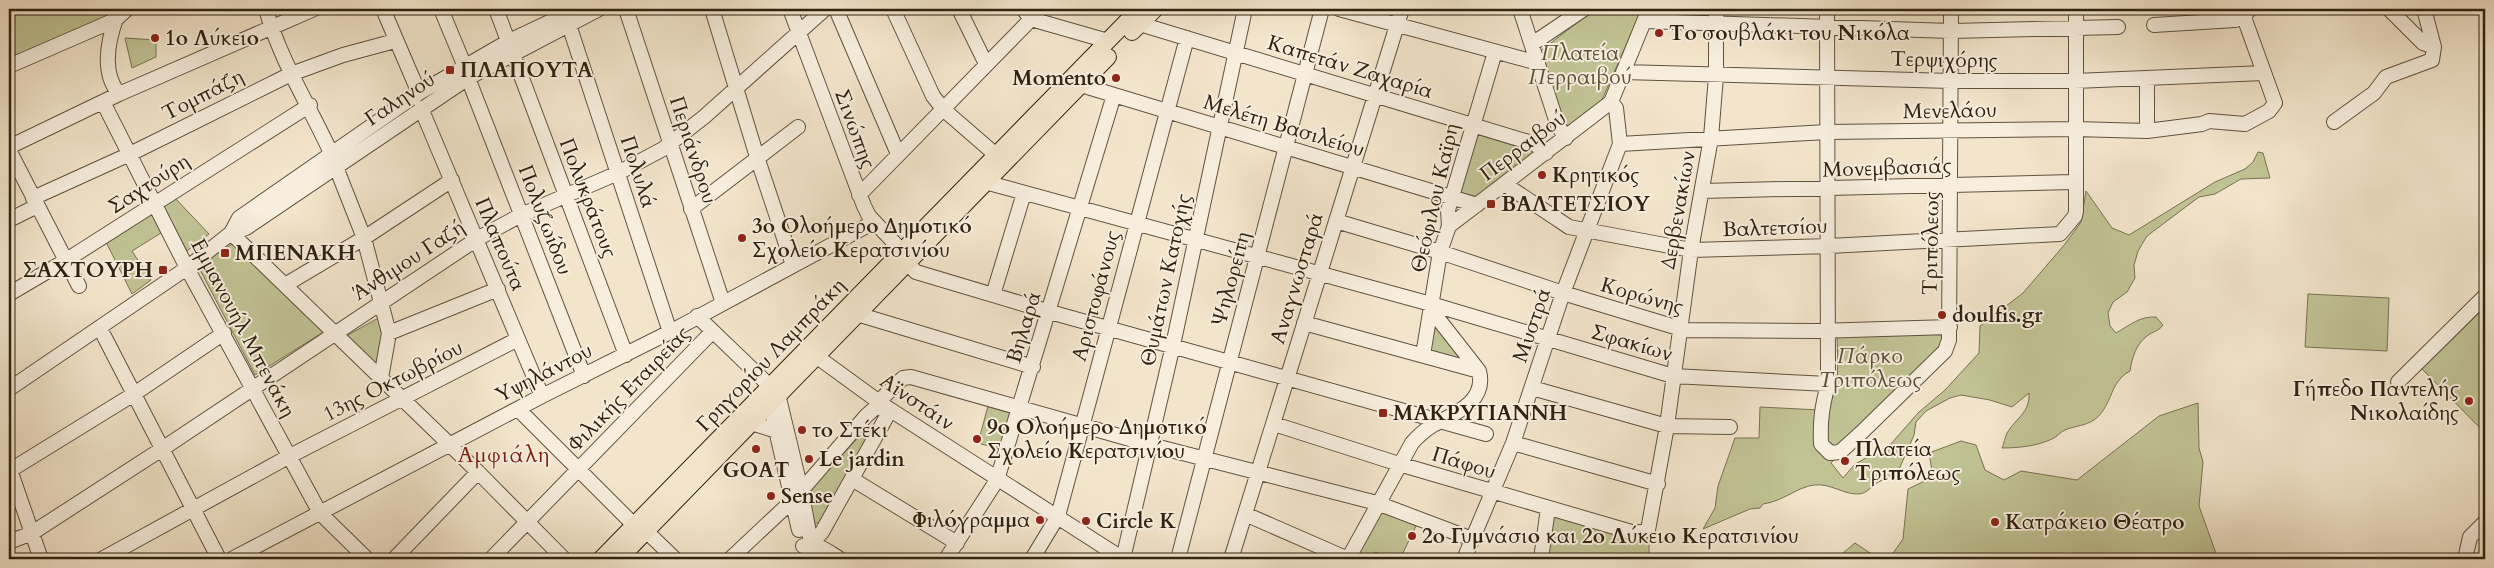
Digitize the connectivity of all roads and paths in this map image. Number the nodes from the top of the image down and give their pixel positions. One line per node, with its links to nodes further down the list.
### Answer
1 (127, 9): 30 (street)
2 (266, 9): 38 (street)
3 (314, 9): 38 (street)
4 (383, 9): 44 (street)
5 (441, 9): 56 (street, Πολυζωίδου)
6 (496, 9): 45 (street)
7 (599, 9): 31 (street, Γαληνού)
8 (626, 9): 87 (street, Περιάνδρου)
9 (712, 9): 66 (street)
10 (790, 9): 42 (street, Σινώπης)
11 (825, 9): 42 (street, Άνθιμου Γαζή)
12 (836, 9): 94 (street)
13 (893, 9): 75 (street)
14 (960, 9): 53 (street)
15 (1155, 9): 33 (main road, Γρηγορίου Λαμπράκη)
16 (1245, 9): 49 (street, Θυμάτων Κατοχής)
17 (1322, 9): 59 (street, Ψηλορείτη)
18 (1340, 9): 34 (street)
19 (1402, 9): 34 (street, Αναγνωσταρά)
20 (1520, 9): 47 (street)
21 (1584, 9): 47 (street)
22 (1716, 9): 35 (street, Δερβενακίων)
23 (1827, 9): 39 (street)
24 (1951, 9): 41 (street, Τριπόλεως)
25 (2076, 9): 40 (street)
26 (2389, 9): 50 (street)
27 (2424, 9): 50 (street)
28 (2245, 11): 36 (street); 57 (street)
29 (1032, 12): 46 (street); 53 (street)
30 (117, 14): 54 (street); 68 (street)
31 (570, 14): 45 (street, Γαληνού); 51 (street, Γαληνού); 99 (street, Πολυλά)
32 (1646, 15): 35 (street); 55 (street, Περραιβού)
33 (1140, 16): 43 (street, Καπετάν Ζαχαρία); 46 (main road, Γρηγορίου Λαμπράκη); 65 (main road, Γρηγορίου Λαμπράκη)
34 (1398, 24): 48 (street); 70 (street, Αναγνωσταρά)
35 (1716, 24): 39 (street); 60 (street, Δερβενακίων)
36 (2154, 25)
37 (2118, 26): 40 (street)
38 (271, 27): 58 (street); 68 (street)
39 (1827, 27): 41 (street); 61 (street)
40 (2076, 28): 41 (street); 64 (street)
41 (1951, 31): 63 (street, Τριπόλεως)
42 (798, 32): 66 (street, Άνθιμου Γαζή); 109 (street, Σινώπης)
43 (1187, 38): 49 (street, Καπετάν Ζαχαρία); 76 (street, Αριστοφάνους)
44 (395, 41): 58 (street, Τομπάζη); 67 (street)
45 (509, 41): 51 (street, Πολυκράτους); 56 (street, Γαληνού)
46 (1108, 41): 95 (main road, Γρηγορίου Λαμπράκη)
47 (1532, 44): 52 (street)
48 (1495, 52): 52 (street); 79 (street, Θεόφιλου Καϊρη)
49 (1236, 53): 59 (street, Καπετάν Ζαχαρία); 80 (street, Θυμάτων Κατοχής)
50 (2433, 53): 77 (street)
51 (513, 55): 56 (street, Γαληνού); 108 (street, Πολυκράτους)
52 (1538, 63): 85 (street)
53 (986, 64): 75 (street)
54 (9, 66)
55 (1623, 72): 60 (street, Τερψιχόρης); 72 (street, Περραιβού)
56 (466, 73): 67 (street, Γαληνού); 74 (street, Γαληνού); 116 (street, Πολυζωίδου)
57 (2264, 73): 62 (street, Τερψιχόρης); 83 (street, Μενελάου)
58 (291, 74): 73 (street); 93 (street, Τομπάζη)
59 (1304, 74): 70 (street, Καπετάν Ζαχαρία); 89 (street, Ψηλορείτη)
60 (1716, 76): 61 (street, Τερψιχόρης); 86 (street, Δερβενακίων)
61 (1827, 78): 63 (street, Τερψιχόρης); 84 (street)
62 (2147, 78): 64 (street, Τερψιχόρης); 83 (street)
63 (1951, 81): 64 (street, Τερψιχόρης); 82 (street, Τριπόλεως)
64 (2075, 81): 81 (street)
65 (1081, 85): 69 (street, Μελέτη Βασιλείου); 101 (main road, Γρηγορίου Λαμπράκη)
66 (736, 87): 87 (street, Άνθιμου Γαζή); 96 (street)
67 (418, 93): 91 (street, Γαληνού)
68 (119, 94): 71 (street)
69 (1114, 95): 76 (street, Μελέτη Βασιλείου); 114 (street, Βηλαρά)
70 (1374, 96): 79 (street, Καπετάν Ζαχαρία); 98 (street, Αναγνωσταρά)
71 (103, 102): 90 (street); 93 (street, Εμμανουήλ Μπενάκη)
72 (1611, 102): 85 (street, Περραιβού); 88 (street, Μυστρά)
73 (310, 106): 91 (street); 112 (street, Σαχτούρη)
74 (421, 108): 97 (street, Γαληνού); 100 (street, Πλαπούτα)
75 (944, 109): 94 (street); 95 (street)
76 (1168, 111): 80 (street, Μελέτη Βασιλείου); 120 (street, Αριστοφάνους)
77 (2334, 122)
78 (798, 126): 96 (street)
79 (1472, 126): 92 (street, Καπετάν Ζαχαρία); 110 (street, Θεόφιλου Καϊρη)
80 (1219, 127): 89 (street, Μελέτη Βασιλείου); 126 (street, Θυμάτων Κατοχής)
81 (2075, 129): 82 (street, Μενελάου); 83 (street, Μενελάου); 102 (street)
82 (1952, 131): 84 (street, Μενελάου); 104 (street, Τριπόλεως)
83 (2147, 131)
84 (1828, 132): 86 (street, Μενελάου); 105 (street)
85 (1566, 138): 92 (street, Περραιβού)
86 (1711, 138): 88 (street, Μενελάου); 106 (street, Δερβενακίων)
87 (672, 144): 99 (street, Άνθιμου Γαζή); 115 (street, Περιάνδρου)
88 (1620, 144): 122 (street, Μυστρά)
89 (1285, 147): 98 (street, Μελέτη Βασιλείου); 131 (street, Ψηλορείτη)
90 (9, 148): 111 (street)
91 (331, 153): 123 (street, Γαληνού)
92 (1546, 153): 103 (street, Περραιβού)
93 (130, 154): 111 (street, Τομπάζη); 112 (street, Εμμανουήλ Μπενάκη)
94 (898, 154): 109 (street)
95 (996, 155): 132 (main road, Γρηγορίου Λαμπράκη)
96 (757, 157): 115 (street); 134 (street)
97 (336, 167): 123 (street, Γαληνού); 124 (street)
98 (1353, 167): 110 (street, Μελέτη Βασιλείου); 118 (street, Αναγνωσταρά)
99 (618, 173): 108 (street, Άνθιμου Γαζή); 155 (street, Πολυλά)
100 (452, 180): 124 (street); 125 (street, Πλαπούτα)
101 (985, 182): 107 (street, Σφακίων); 132 (main road, Γρηγορίου Λαμπράκη)
102 (2074, 182): 104 (street, Μονεμβασιάς); 127 (street, Βαλτετσίου)
103 (1506, 185): 113 (street, Περραιβού); 122 (street, Βαλτετσίου)
104 (1951, 186): 105 (street, Μονεμβασιάς); 127 (street, Τριπόλεως)
105 (1829, 190): 106 (street, Μονεμβασιάς); 128 (street)
106 (1702, 192): 129 (street, Δερβενακίων)
107 (1024, 193): 114 (street, Σφακίων); 142 (street)
108 (566, 195): 116 (street, Άνθιμου Γαζή); 164 (street, Πολυκράτους)
109 (859, 195): 119 (street, Σινώπης)
110 (1451, 197): 113 (street, Μελέτη Βασιλείου); 121 (street, Θεόφιλου Καϊρη)
111 (35, 202): 117 (street, Τομπάζη); 133 (street)
112 (156, 203): 133 (street, Σαχτούρη); 135 (street, Εμμανουήλ Μπενάκη)
113 (1477, 204): 121 (street, Περραιβού)
114 (1080, 208): 120 (street, Σφακίων); 147 (street, Βηλαρά)
115 (691, 209): 145 (street, Περιάνδρου)
116 (521, 215): 125 (street, Άνθιμου Γαζή); 170 (street, Πολυζωίδου)
117 (9, 220)
118 (1336, 221): 130 (street, Κορώνης); 136 (street, Αναγνωσταρά)
119 (874, 222): 132 (street, Σινώπης); 134 (street, Υψηλάντου)
120 (1137, 223): 126 (street, Σφακίων); 151 (street, Αριστοφάνους)
121 (1449, 226): 130 (street, Θεόφιλου Καϊρη)
122 (1586, 232): 129 (street, Βαλτετσίου); 140 (street, Μυστρά)
123 (231, 233): 135 (street, Γαληνού); 137 (street)
124 (364, 238): 137 (street); 144 (street)
125 (477, 239): 139 (street, Πλαπούτα); 144 (street, Άνθιμου Γαζή)
126 (1196, 239): 131 (street, Σφακίων); 163 (street, Θυμάτων Κατοχής)
127 (1951, 239): 128 (street, Βαλτετσίου); 152 (street, Τριπόλεως)
128 (1829, 246): 129 (street, Βαλτετσίου); 154 (street)
129 (1690, 250): 153 (street, Δερβενακίων)
130 (1440, 252): 140 (street, Κορώνης); 146 (street, Θεόφιλου Καϊρη)
131 (1258, 256): 136 (street, Σφακίων); 167 (street, Ψηλορείτη)
132 (904, 257): 142 (street, Σινώπης); 148 (main road, Γρηγορίου Λαμπράκη); 180 (main road, Γρηγορίου Λαμπράκη)
133 (65, 261): 138 (street); 141 (street, Σαχτούρη)
134 (794, 265): 145 (street, Υψηλάντου)
135 (187, 268): 157 (street, Εμμανουήλ Μπενάκη); 178 (street, Γαληνού)
136 (1319, 273): 146 (street, Σφακίων); 150 (street, Αναγνωσταρά)
137 (285, 285): 158 (street)
138 (79, 286)
139 (498, 289): 159 (street); 161 (street, Πλαπούτα)
140 (1563, 293): 153 (street, Κορώνης); 162 (street, Μυστρά)
141 (9, 294)
142 (993, 295): 147 (street, Σινώπης)
143 (2485, 296): 174 (street)
144 (382, 302): 158 (street, Άνθιμου Γαζή); 159 (street)
145 (723, 303): 149 (street, Υψηλάντου)
146 (1432, 304): 162 (street, Σφακίων); 165 (street, Θεόφιλου Καϊρη); 169 (street)
147 (1050, 312): 151 (street, Σινώπης); 168 (street, Βηλαρά)
148 (857, 314): 166 (main road, Γρηγορίου Λαμπράκη); 168 (street)
149 (697, 316): 155 (street, Υψηλάντου); 156 (street)
150 (1304, 323): 165 (street); 172 (street, Αναγνωσταρά)
151 (1109, 327): 163 (street, Σινώπης); 189 (street, Αριστοφάνους)
152 (1950, 327): 154 (street, Κορώνης); 175 (street, Τριπόλεως)
153 (1679, 329): 154 (street, Κορώνης); 171 (street, Δερβενακίων)
154 (1828, 330): 175 (street)
155 (670, 332): 164 (street, Υψηλάντου)
156 (712, 332): 180 (street); 202 (street, Φιλικής Εταιρείας)
157 (224, 333): 176 (street, Εμμανουήλ Μπενάκη); 179 (street)
158 (334, 333): 173 (street); 176 (street, Άνθιμου Γαζή)
159 (389, 334): 173 (street)
160 (104, 336): 179 (street)
161 (518, 339): 181 (street, Πλαπούτα); 182 (street, 13ης Οκτωβρίου)
162 (1547, 339): 171 (street, Σφακίων); 177 (street, Μυστρά)
163 (1173, 345): 167 (street, Σινώπης); 196 (street, Θυμάτων Κατοχής)
164 (626, 355): 170 (street, Υψηλάντου)
165 (1423, 355): 169 (street)
166 (816, 356): 180 (main road, Γρηγορίου Λαμπράκη); 183 (street, Αϊνστάιν)
167 (1230, 362): 172 (street, Σινώπης); 199 (street, Ψηλορείτη)
168 (1033, 367): 184 (street, Βηλαρά)
169 (1479, 371): 187 (street)
170 (584, 376): 181 (street, Υψηλάντου)
171 (1674, 376): 175 (street, Σφακίων); 190 (street, Δερβενακίων)
172 (1288, 377): 187 (street, Σινώπης); 188 (street, Αναγνωσταρά)
173 (381, 378): 182 (street)
174 (2398, 382)
175 (1828, 384)
176 (251, 388): 197 (street, Άνθιμου Γαζή); 198 (street, Εμμανουήλ Μπενάκη)
177 (1532, 388): 190 (street); 194 (street, Μυστρά)
178 (9, 390)
179 (134, 394): 197 (street); 201 (street)
180 (772, 395): 186 (main road, Γρηγορίου Λαμπράκη); 192 (street); 209 (street); 218 (main road, Γρηγορίου Λαμπράκη)
181 (542, 396): 185 (street, Υψηλάντου)
182 (402, 399): 195 (street); 198 (street, 13ης Οκτωβρίου)
183 (882, 404): 184 (street); 205 (street); 206 (street, Αϊνστάιν); 209 (street)
184 (1020, 407): 189 (street); 206 (street, Βηλαρά)
185 (518, 409): 195 (street, Υψηλάντου); 202 (street)
186 (751, 423): 192 (street); 218 (main road, Γρηγορίου Λαμπράκη)
187 (1440, 423): 193 (street, Σινώπης); 200 (street)
188 (1274, 424): 200 (street, Πάφου); 203 (street, Αναγνωσταρά)
189 (1081, 426): 196 (street); 215 (street, Αριστοφάνους)
190 (1668, 426): 191 (street); 207 (street, Δερβενακίων)
191 (1730, 427)
192 (777, 431): 209 (street)
193 (1486, 434)
194 (1514, 443): 207 (street); 208 (street, Μυστρά)
195 (450, 445): 204 (street); 213 (street, Υψηλάντου)
196 (1151, 445): 199 (street); 242 (street, Θυμάτων Κατοχής)
197 (162, 449): 212 (street); 219 (street, Άνθιμου Γαζή)
198 (288, 457): 212 (street, 13ης Οκτωβρίου); 213 (street, Εμμανουήλ Μπενάκη)
199 (1204, 459): 203 (street); 243 (street, Ψηλορείτη)
200 (1399, 464): 208 (street, Πάφου); 210 (street)
201 (9, 469): 219 (street)
202 (580, 469): 216 (street, Φιλικής Εταιρείας); 218 (street)
203 (1258, 471): 210 (street); 214 (street, Αναγνωσταρά)
204 (478, 472): 216 (street); 231 (street)
205 (852, 479): 223 (street); 224 (street)
206 (997, 480): 215 (street, Αϊνστάιν); 223 (street, Βηλαρά)
207 (1658, 484): 220 (street, Δερβενακίων)
208 (1492, 493): 211 (street, Πάφου); 221 (street, Μυστρά)
209 (799, 499): 224 (street); 237 (street)
210 (1377, 503): 221 (street); 245 (street)
211 (1548, 508): 220 (street, Πάφου); 247 (street)
212 (194, 510): 227 (street, 13ης Οκτωβρίου); 228 (street)
213 (320, 514): 225 (street, Υψηλάντου); 230 (street, Εμμανουήλ Μπενάκη)
214 (1244, 514): 244 (street, Αναγνωσταρά); 245 (street)
215 (1058, 516): 241 (street, Αριστοφάνους); 242 (street, Αϊνστάιν)
216 (527, 522): 232 (street, Φιλικής Εταιρείας); 233 (street)
217 (2485, 522): 248 (street)
218 (640, 528): 234 (main road, Γρηγορίου Λαμπράκη); 235 (main road, Γρηγορίου Λαμπράκη); 236 (street)
219 (32, 533): 222 (street, Άνθιμου Γαζή); 226 (street)
220 (1644, 533)
221 (1472, 539): 246 (street, Μυστρά)
222 (9, 542)
223 (957, 543): 240 (street, Βηλαρά)
224 (806, 550): 238 (street); 239 (street)
225 (253, 555): 229 (street, Υψηλάντου)
226 (41, 559)
227 (102, 559)
228 (219, 559)
229 (232, 559)
230 (367, 559)
231 (394, 559)
232 (491, 559)
233 (564, 559)
234 (601, 559)
235 (619, 559)
236 (675, 559)
237 (730, 559)
238 (814, 559)
239 (840, 559)
240 (946, 559)
241 (1032, 559)
242 (1123, 559)
243 (1178, 559)
244 (1231, 559)
245 (1348, 559)
246 (1464, 559)
247 (1541, 559)
248 (2465, 559)

